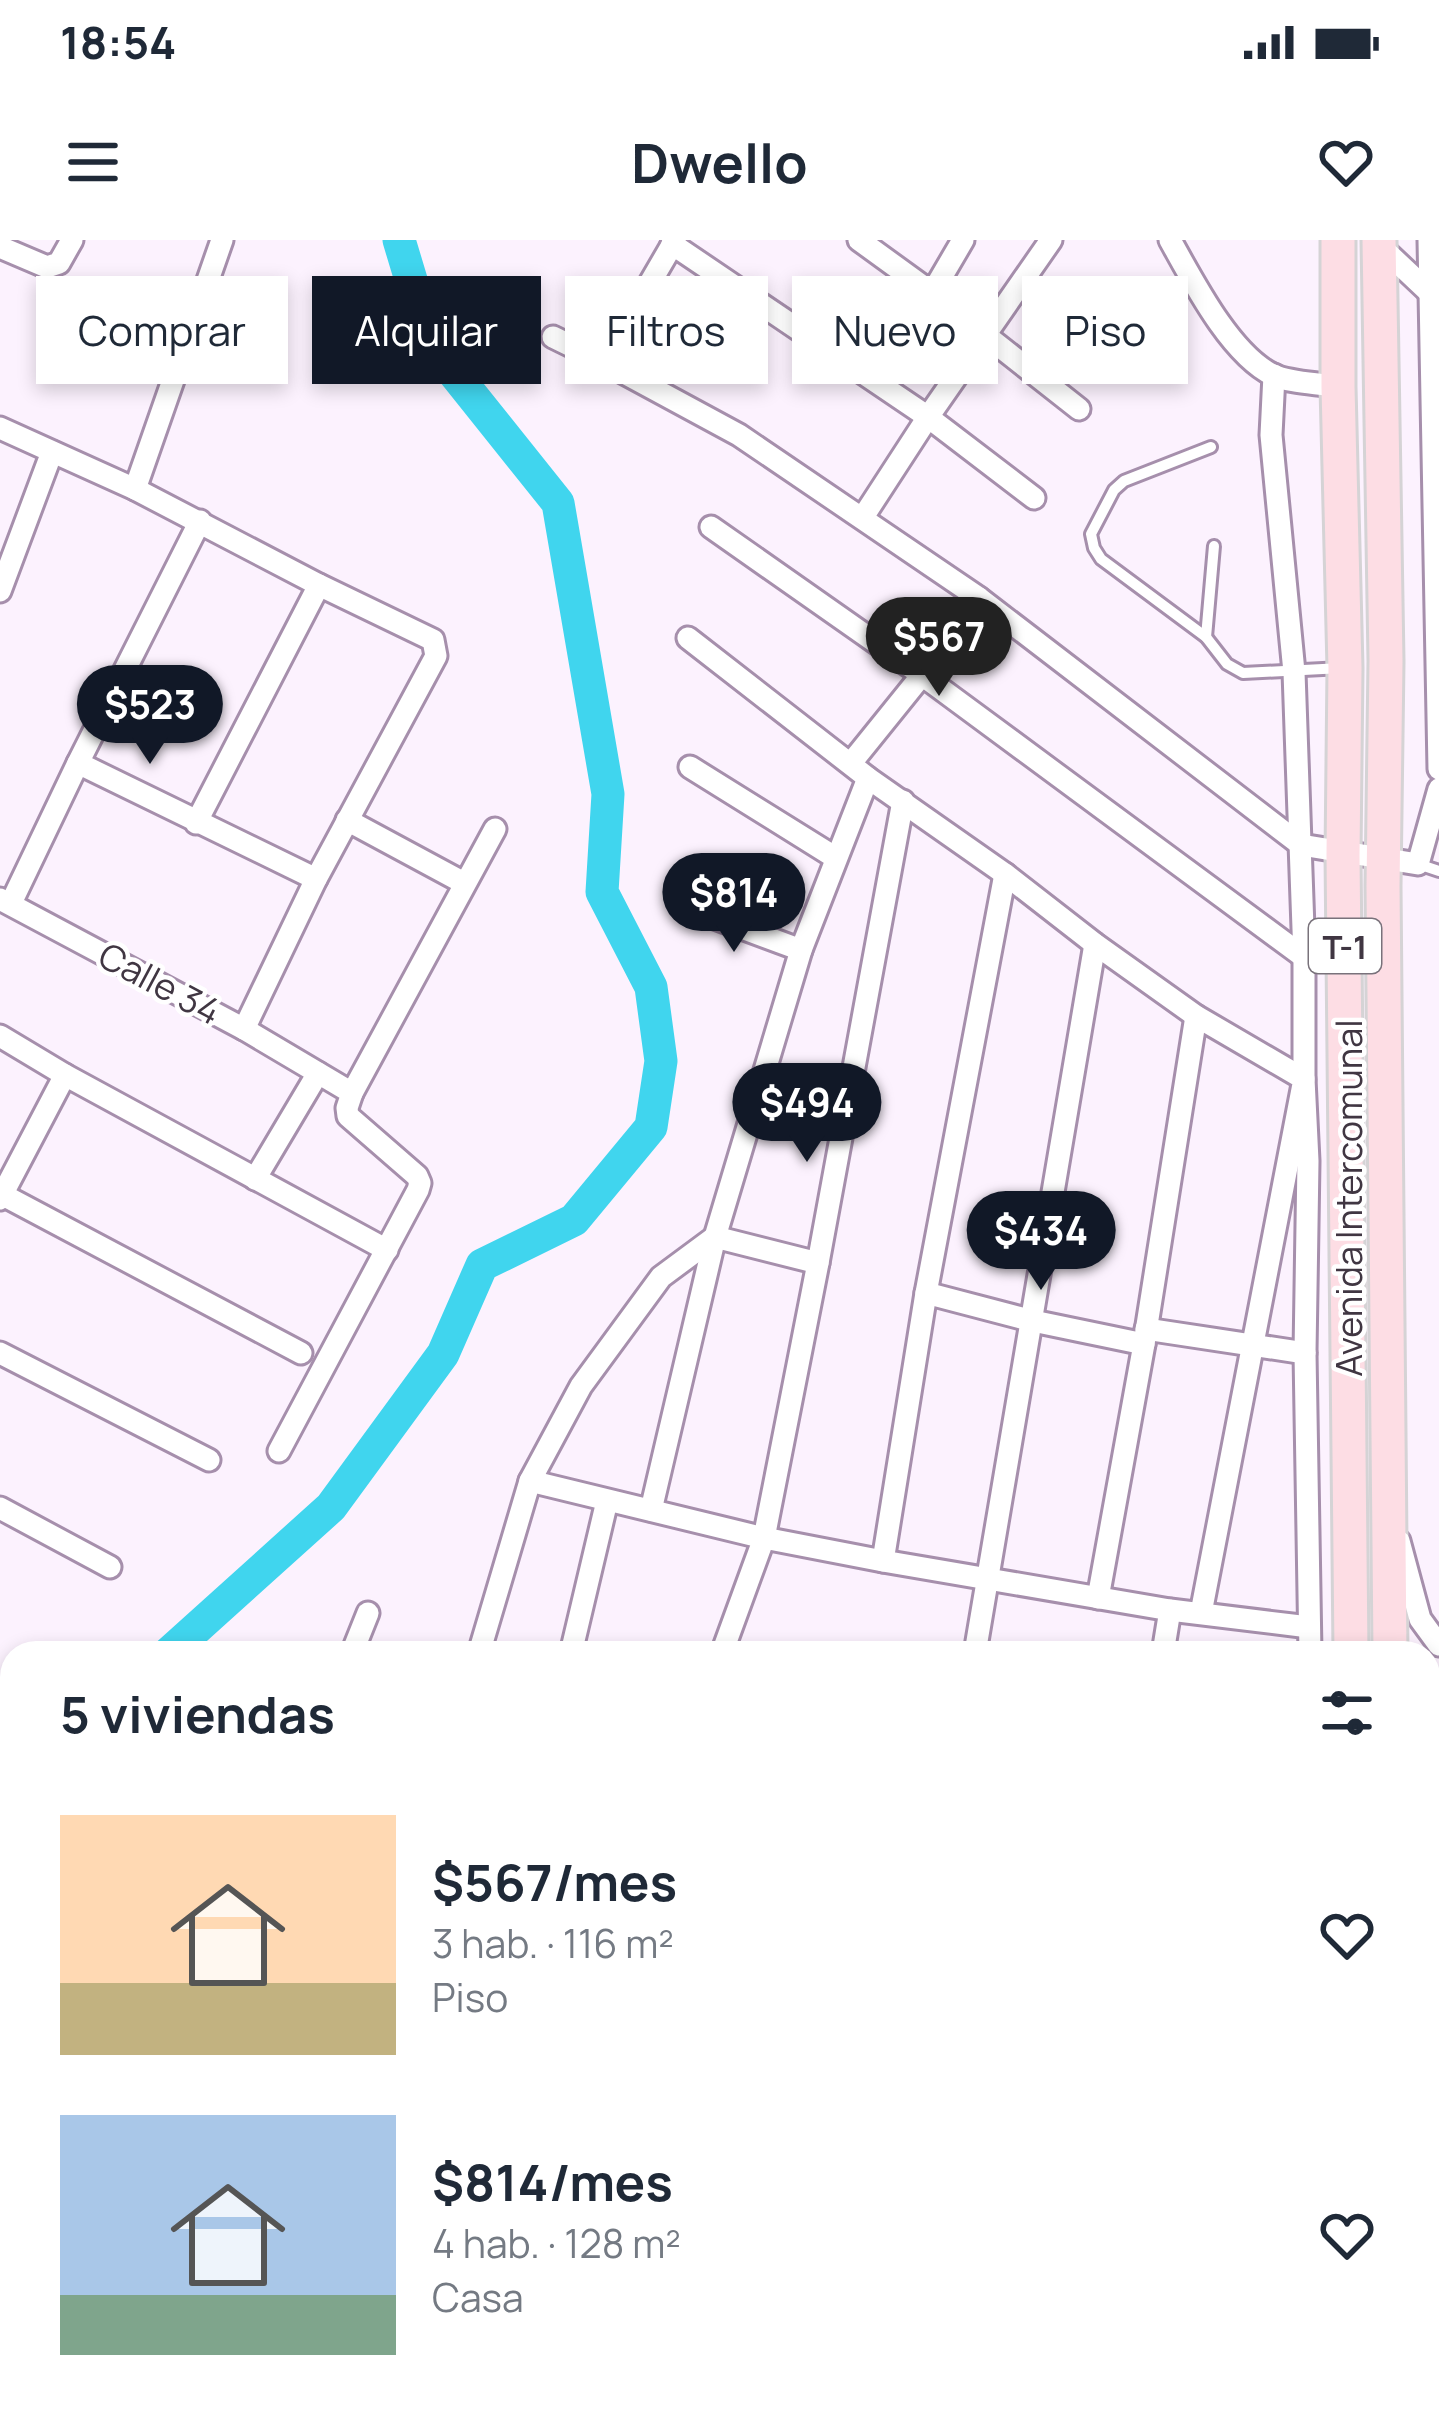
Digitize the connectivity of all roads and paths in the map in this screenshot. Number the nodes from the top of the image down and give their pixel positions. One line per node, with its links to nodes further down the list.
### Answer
1 (72, 240): 11 (street)
2 (222, 240): 30 (street)
3 (859, 240): 13 (street)
4 (962, 240): 14 (street)
5 (1051, 240): 16 (street)
6 (1170, 240): 21 (street)
7 (1338, 240): 24 (main road, Avenida Intercomunal / T-1)
8 (1429, 240): 15 (street)
9 (673, 242): 12 (street); 26 (street)
10 (1379, 243): 15 (street); 56 (main road, Avenida Intercomunal / T-1)
11 (0, 247)
12 (653, 276)
13 (909, 276)
14 (942, 276)
15 (1430, 293): 17 (street)
16 (998, 315)
17 (1434, 324): 46 (street)
18 (553, 338): 19 (street)
19 (565, 344)
20 (998, 344): 25 (street)
21 (1274, 376): 24 (street); 42 (street, Avenida Intercomunal)
22 (645, 384): 32 (street)
23 (950, 384): 26 (street)
24 (1338, 387): 41 (main road, Avenida Intercomunal / T-1)
25 (1079, 409)
26 (928, 417): 31 (street); 32 (street)
27 (0, 428): 29 (street)
28 (1211, 447): 39 (lane)
29 (52, 452): 30 (street); 37 (street)
30 (135, 489): 33 (street)
31 (1034, 498)
32 (862, 517): 38 (street)
33 (200, 521): 36 (street); 44 (street)
34 (711, 527): 43 (street)
35 (1214, 546): 39 (lane)
36 (319, 585): 50 (street); 51 (street)
37 (0, 590)
38 (979, 598): 43 (street); 53 (street)
39 (1206, 637): 42 (lane)
40 (688, 638): 47 (street)
41 (1345, 668): 42 (lane); 54 (main road, Avenida Intercomunal / T-1)
42 (1294, 672): 53 (street, Avenida Intercomunal)
43 (922, 675): 47 (street); 64 (street)
44 (78, 763): 51 (street); 60 (street)
45 (690, 767): 55 (street)
46 (1439, 769)
47 (860, 771): 49 (street); 55 (street)
48 (1439, 789): 56 (street)
49 (903, 801): 57 (street); 76 (street)
50 (347, 820): 58 (street); 59 (street)
51 (196, 823): 58 (street)
52 (495, 829): 59 (street)
53 (1301, 845): 54 (street); 64 (street, Avenida Intercomunal)
54 (1343, 850): 56 (street); 107 (main road, Avenida Intercomunal / T-1)
55 (836, 858): 63 (street)
56 (1414, 864): 88 (main road, Avenida Intercomunal / T-1)
57 (1005, 874): 62 (street); 77 (street)
58 (316, 879): 66 (street)
59 (464, 883): 71 (street)
60 (6, 901): 66 (street, Calle 34)
61 (688, 908): 63 (street)
62 (1095, 944): 65 (street); 78 (street)
63 (801, 950): 74 (street)
64 (1304, 957): 70 (street, Avenida Intercomunal)
65 (1196, 1016): 70 (street); 79 (street)
66 (244, 1029): 68 (street, Calle 34)
67 (0, 1036): 69 (street)
68 (318, 1073): 71 (street, Calle 34); 72 (street)
69 (65, 1075): 72 (street); 73 (street)
70 (1304, 1079): 80 (street); 82 (street, Avenida Intercomunal)
71 (352, 1093): 75 (street)
72 (255, 1179): 75 (street)
73 (2, 1197): 83 (street)
74 (716, 1237): 76 (street); 86 (street); 90 (street)
75 (387, 1250): 84 (street)
76 (818, 1263): 91 (street)
77 (926, 1293): 78 (street); 92 (street)
78 (1033, 1321): 79 (street); 94 (street)
79 (1145, 1337): 80 (street); 95 (street)
80 (1251, 1346): 82 (street); 97 (street)
81 (0, 1353): 85 (street)
82 (1305, 1353): 99 (street, Avenida Intercomunal)
83 (301, 1354)
84 (279, 1451)
85 (209, 1460)
86 (530, 1481): 87 (street); 101 (street)
87 (607, 1501): 90 (street); 102 (street)
88 (1390, 1503): 108 (main road, Avenida Intercomunal / T-1); 109 (street)
89 (0, 1508): 93 (street)
90 (651, 1510): 91 (street)
91 (764, 1538): 92 (street); 103 (street)
92 (883, 1561): 94 (street)
93 (110, 1567)
94 (988, 1580): 95 (street); 104 (street)
95 (1098, 1598): 96 (street)
96 (1170, 1610): 97 (street); 105 (street)
97 (1201, 1612): 99 (street)
98 (368, 1613): 100 (street)
99 (1309, 1627): 106 (street, Avenida Intercomunal)
100 (357, 1641)
101 (483, 1641)
102 (574, 1641)
103 (726, 1641)
104 (977, 1641)
105 (1165, 1641)
106 (1310, 1641)
107 (1351, 1641)
108 (1390, 1641)
109 (1436, 1641)

